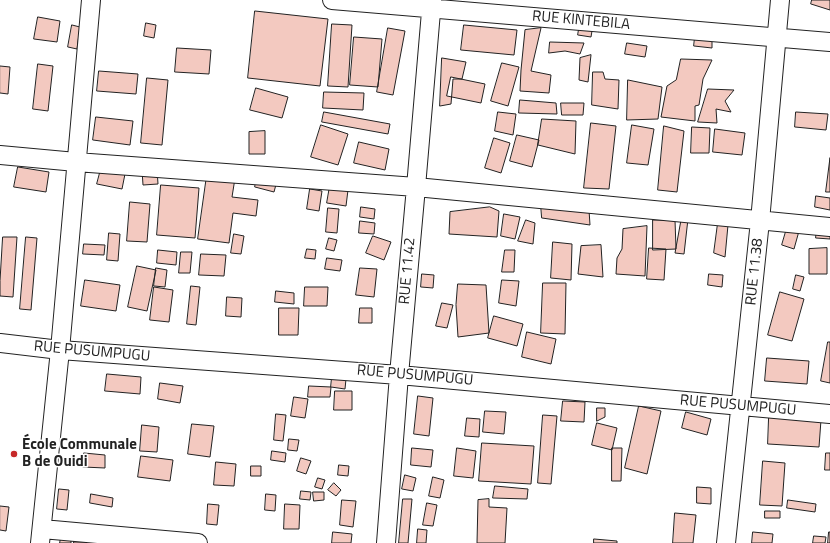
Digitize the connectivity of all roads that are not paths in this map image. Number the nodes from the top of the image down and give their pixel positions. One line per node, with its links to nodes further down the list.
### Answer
1 (91, 0): 8 (street)
2 (332, 0): 4 (street, RUE KINTEBILA)
3 (780, 0): 5 (street, RUE 11.38)
4 (431, 4): 5 (street, RUE KINTEBILA); 9 (street, RUE 11.42)
5 (776, 38): 6 (street, RUE KINTEBILA); 10 (street, RUE 11.38)
6 (830, 42)
7 (0, 155): 8 (street)
8 (76, 162): 9 (street); 13 (street)
9 (416, 187): 10 (street); 14 (street, RUE 11.42)
10 (760, 220): 11 (street); 15 (street, RUE 11.38)
11 (830, 227)
12 (0, 343): 13 (street, RUE PUSUMPUGU)
13 (60, 350): 14 (street, RUE PUSUMPUGU); 17 (street)
14 (399, 374): 15 (street, RUE PUSUMPUGU); 19 (street, RUE 11.42)
15 (740, 406): 16 (street, RUE PUSUMPUGU); 20 (street, RUE 11.38)
16 (830, 414)
17 (41, 536): 18 (street)
18 (198, 543)
19 (386, 543)
20 (726, 543)

